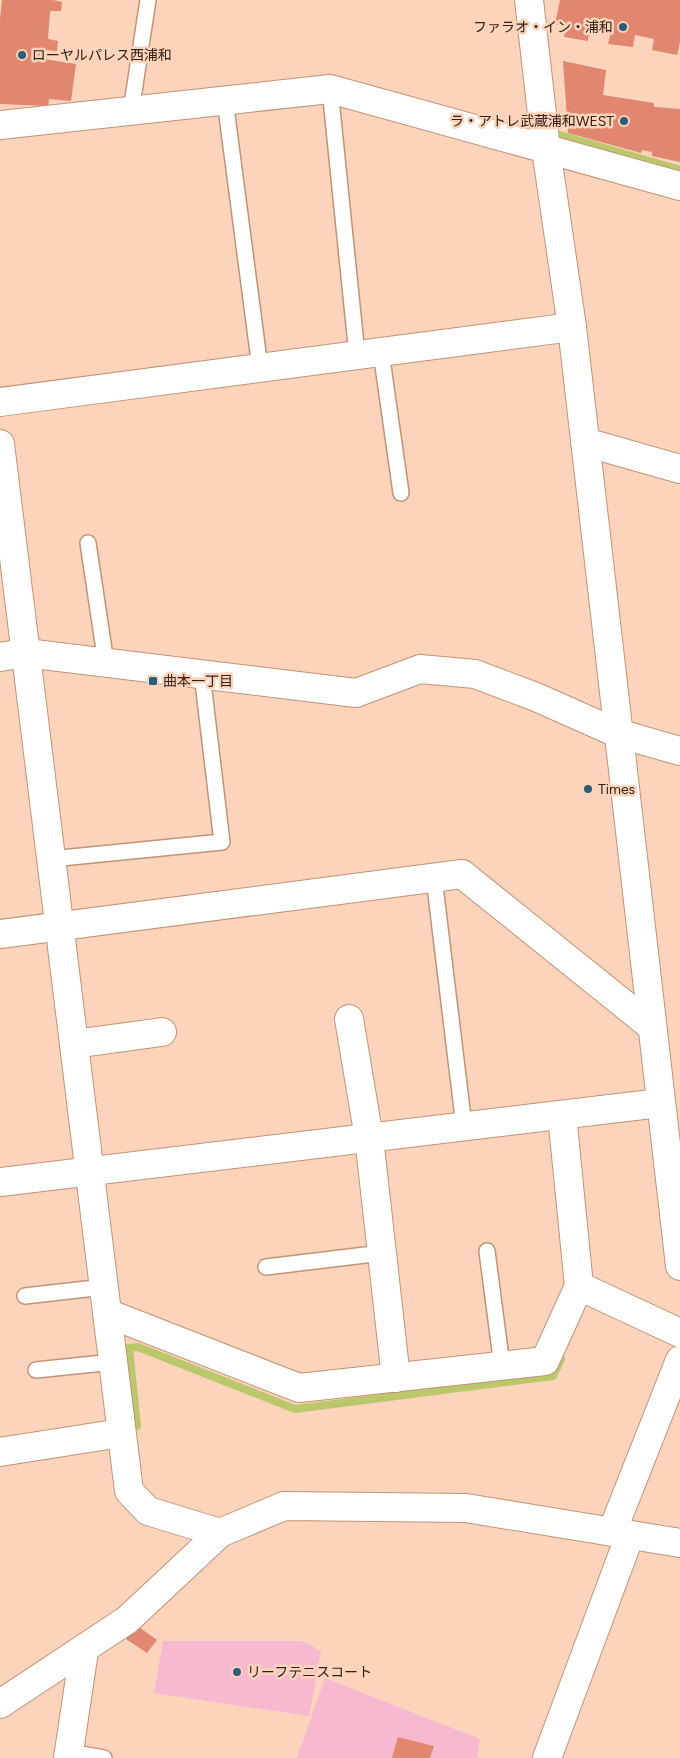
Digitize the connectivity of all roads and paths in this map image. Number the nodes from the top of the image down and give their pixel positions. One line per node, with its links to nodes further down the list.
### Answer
1 (148, 0): 5 (lane)
2 (529, 0): 7 (street)
3 (330, 89): 4 (street); 7 (street); 10 (lane)
4 (225, 100): 5 (street); 11 (lane)
5 (131, 111): 6 (street)
6 (0, 125)
7 (546, 149): 8 (street); 9 (street)
8 (680, 186)
9 (572, 327): 10 (street); 13 (street)
10 (369, 354): 11 (street); 16 (lane)
11 (260, 368): 12 (street)
12 (0, 402)
13 (585, 442): 15 (street); 21 (street)
14 (0, 444): 18 (street)
15 (680, 469)
16 (401, 493)
17 (88, 543): 19 (lane)
18 (13, 655): 19 (street); 23 (street)
19 (106, 663): 20 (street)
20 (202, 674): 21 (street); 23 (lane)
21 (617, 733): 22 (street); 28 (street)
22 (680, 751)
23 (51, 859): 25 (street)
24 (434, 878): 25 (street); 28 (street); 33 (lane)
25 (59, 926): 26 (street); 30 (street)
26 (0, 934)
27 (349, 1018): 34 (street)
28 (651, 1026): 31 (street)
29 (162, 1032): 30 (street)
30 (74, 1044): 35 (street)
31 (667, 1113): 32 (street); 39 (street)
32 (562, 1115): 33 (street); 41 (street)
33 (464, 1126): 34 (street)
34 (369, 1138): 35 (street); 38 (street)
35 (89, 1172): 36 (street); 43 (street)
36 (0, 1182)
37 (487, 1251): 47 (lane)
38 (382, 1253): 40 (lane); 49 (street)
39 (680, 1266)
40 (266, 1267)
41 (579, 1286): 44 (street); 47 (street)
42 (25, 1296): 43 (lane)
43 (105, 1300): 46 (street); 49 (street)
44 (680, 1333)
45 (680, 1360): 53 (street)
46 (113, 1362): 48 (lane); 50 (street)
47 (502, 1366): 49 (street)
48 (36, 1370)
49 (396, 1378)
50 (121, 1433): 51 (street); 52 (street)
51 (0, 1452)
52 (220, 1533): 53 (street); 55 (street)
53 (621, 1533): 54 (street); 59 (street)
54 (680, 1543)
55 (84, 1651): 56 (street); 57 (street)
56 (0, 1704)
57 (68, 1755): 58 (lane)
58 (104, 1758)
59 (547, 1758)

